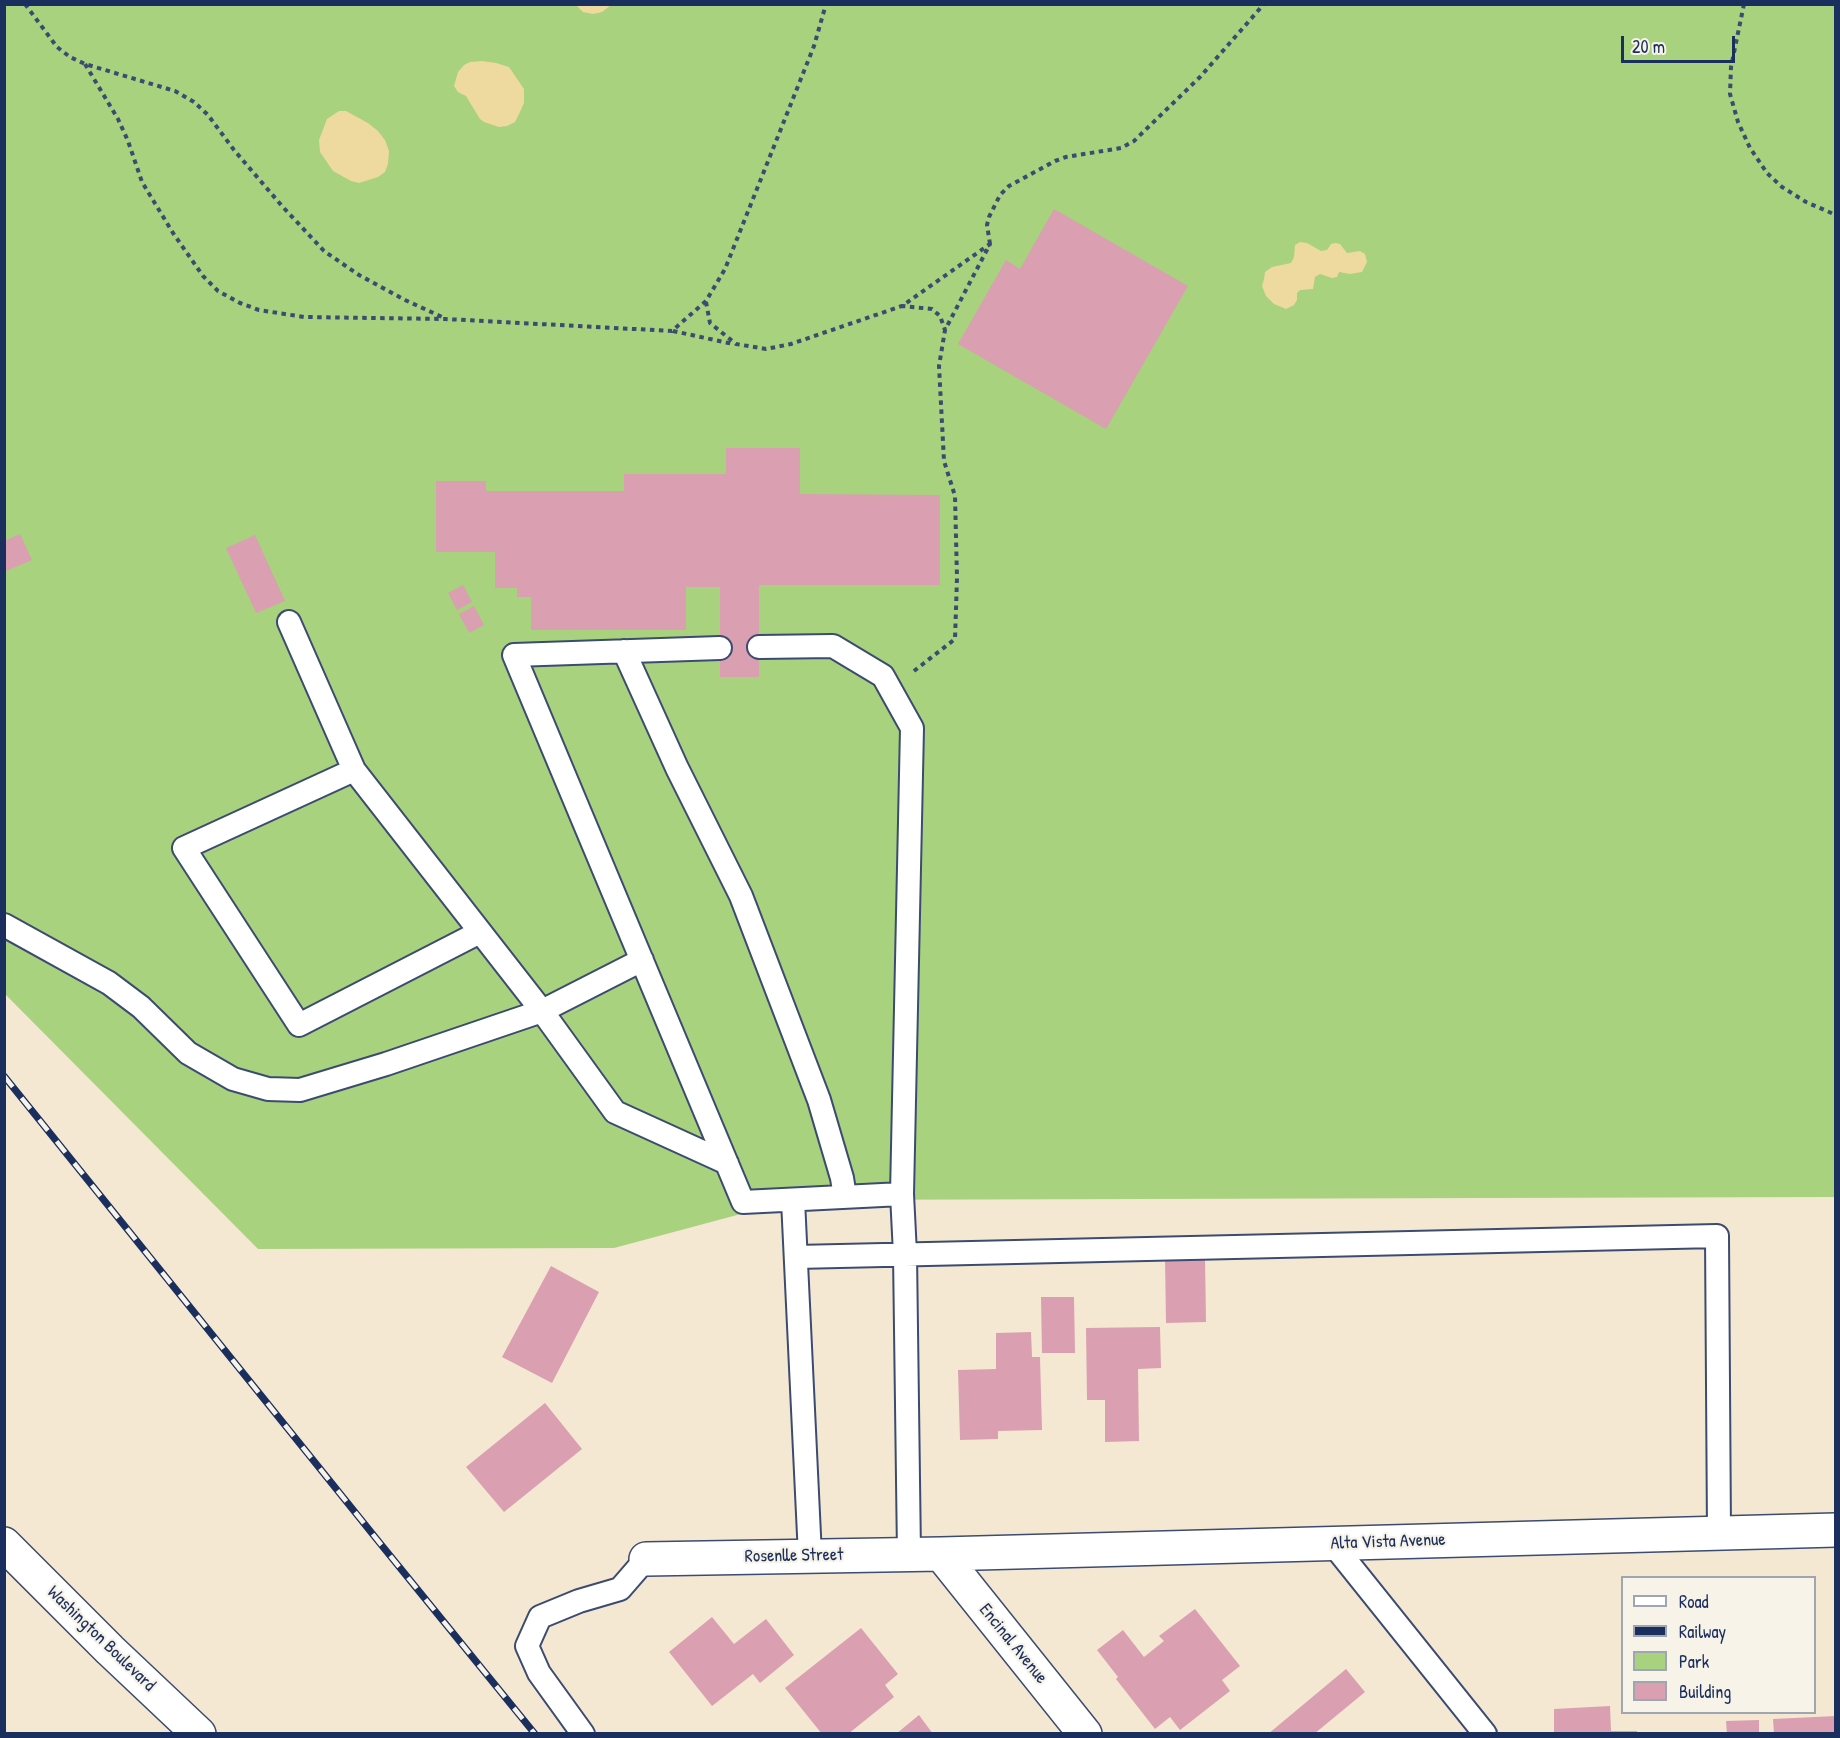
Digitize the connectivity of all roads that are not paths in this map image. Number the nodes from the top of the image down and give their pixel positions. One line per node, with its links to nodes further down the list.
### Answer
1 (289, 622): 5 (lane)
2 (759, 647): 11 (lane)
3 (720, 648): 4 (lane)
4 (624, 651): 8 (lane); 12 (lane)
5 (354, 770): 7 (lane); 7 (lane)
6 (4, 925): 9 (lane)
7 (480, 932): 9 (lane)
8 (642, 960): 9 (lane); 10 (lane)
9 (542, 1011): 10 (lane)
10 (727, 1163): 13 (lane)
11 (902, 1194): 12 (lane); 14 (lane)
12 (845, 1197): 13 (lane)
13 (793, 1200): 15 (lane)
14 (905, 1254): 15 (lane); 17 (lane); 20 (lane)
15 (796, 1257): 21 (lane)
16 (1836, 1530): 17 (street, Alta Vista Avenue)
17 (1719, 1533): 19 (street, Alta Vista Avenue)
18 (4, 1544): 23 (street, Washington Boulevard)
19 (1332, 1544): 20 (street, Alta Vista Avenue); 26 (lane)
20 (925, 1554): 21 (street, Rosenlle Street); 25 (street, Encinal Avenue)
21 (810, 1556): 22 (street, Rosenlle Street)
22 (646, 1559): 24 (lane)
23 (199, 1734)
24 (583, 1734)
25 (1084, 1734)
26 (1485, 1734)

